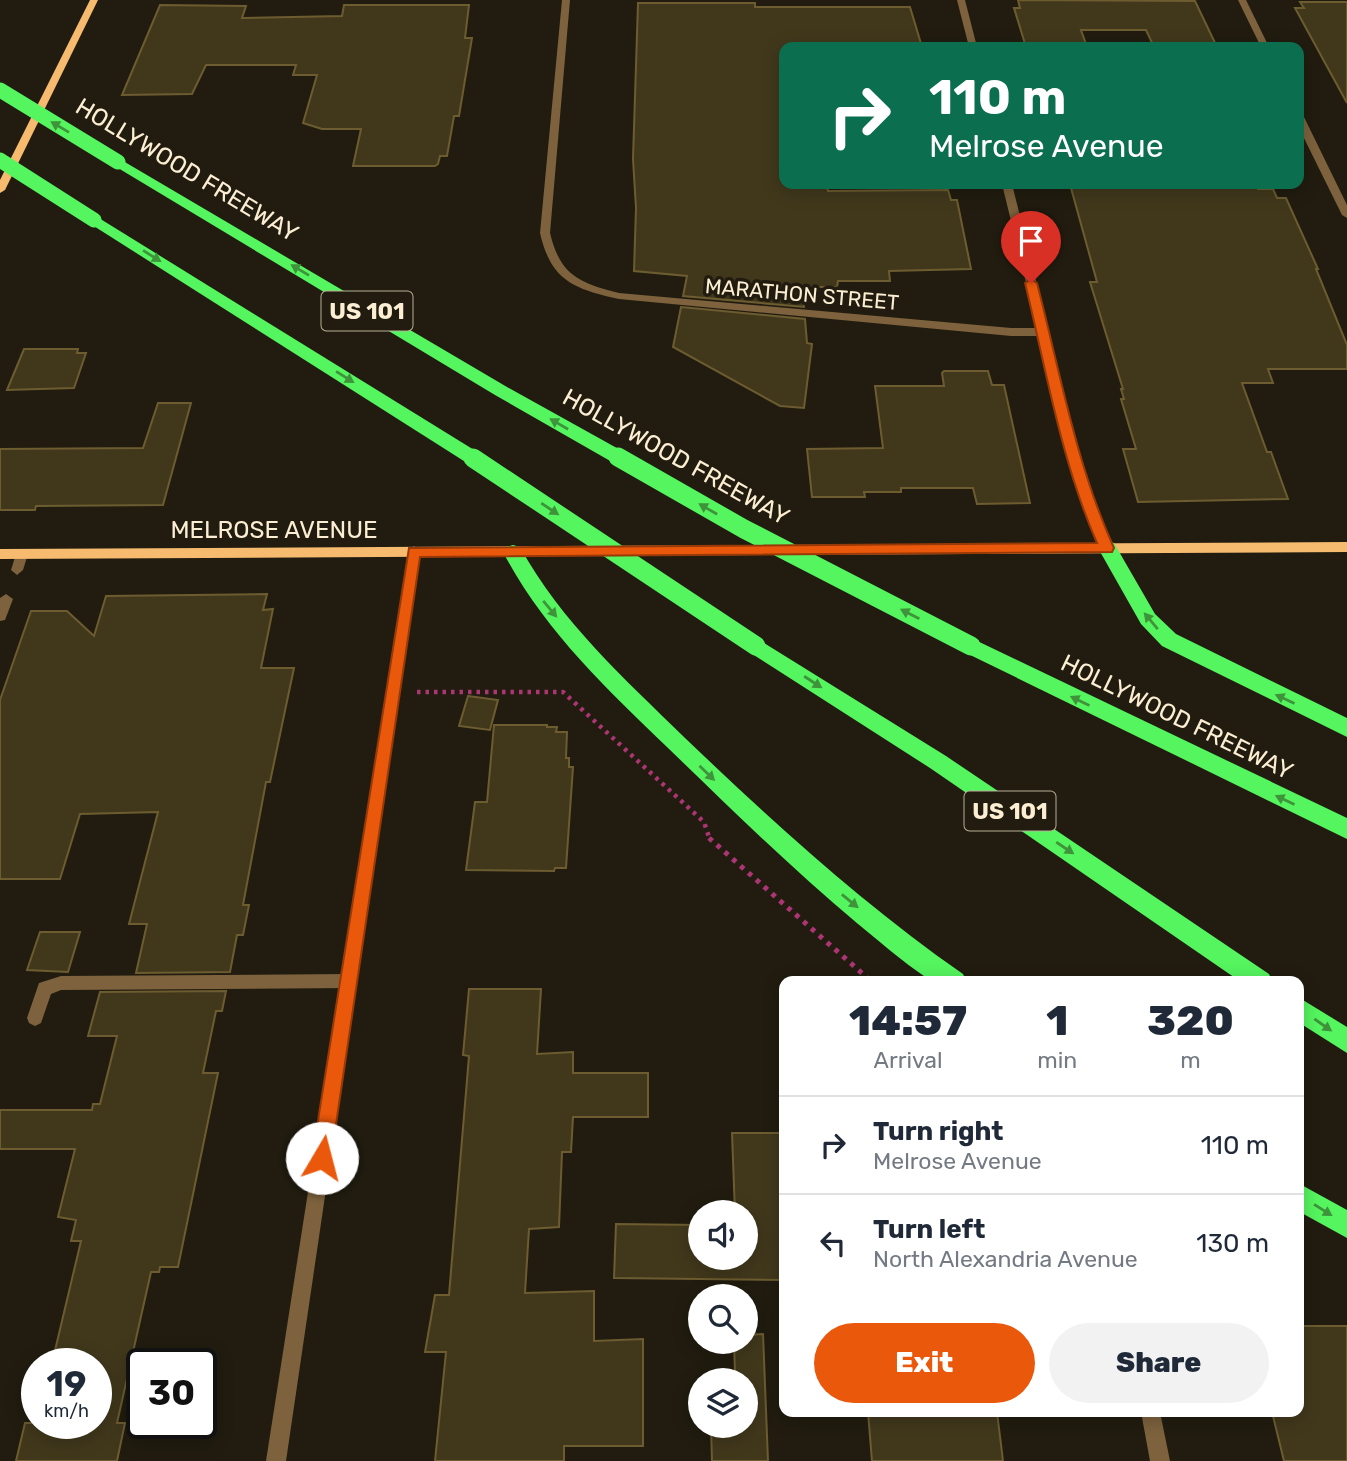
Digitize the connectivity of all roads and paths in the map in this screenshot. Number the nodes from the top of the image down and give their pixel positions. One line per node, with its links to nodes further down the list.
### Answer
1 (94, 0): 11 (main road)
2 (566, 0): 13 (street, MARATHON STREET)
3 (961, 0): 5 (street)
4 (1242, 0): 6 (street)
5 (972, 42)
6 (1263, 42)
7 (0, 90): 25 (highway, HOLLYWOOD FREEWAY / US 101, one-way to 7, bridge)
8 (1304, 127): 12 (street)
9 (0, 160): 28 (highway, US 101, one-way to 28, bridge)
10 (1008, 189): 13 (street)
11 (0, 190)
12 (1347, 215)
13 (1044, 332): 15 (street)
14 (1347, 547): 15 (main road, MELROSE AVENUE)
15 (1107, 548): 17 (main road, MELROSE AVENUE); 24 (highway, one-way to 15)
16 (414, 551): 17 (main road, MELROSE AVENUE); 19 (main road, MELROSE AVENUE); 23 (street)
17 (513, 552): 27 (highway, one-way to 27)
18 (0, 554): 19 (main road, MELROSE AVENUE)
19 (22, 554): 20 (street)
20 (17, 570)
21 (6, 599): 22 (street)
22 (0, 616)
23 (391, 692): 26 (path); 29 (street)
24 (1347, 728)
25 (1347, 830)
26 (866, 976)
27 (947, 976)
28 (1252, 976)
29 (349, 981): 31 (street); 36 (street)
30 (1304, 1012): 32 (highway, one-way to 32)
31 (35, 1018)
32 (1347, 1041)
33 (1304, 1200): 34 (highway, one-way to 34)
34 (1347, 1225)
35 (1151, 1417): 37 (street)
36 (276, 1461)
37 (1160, 1461)

